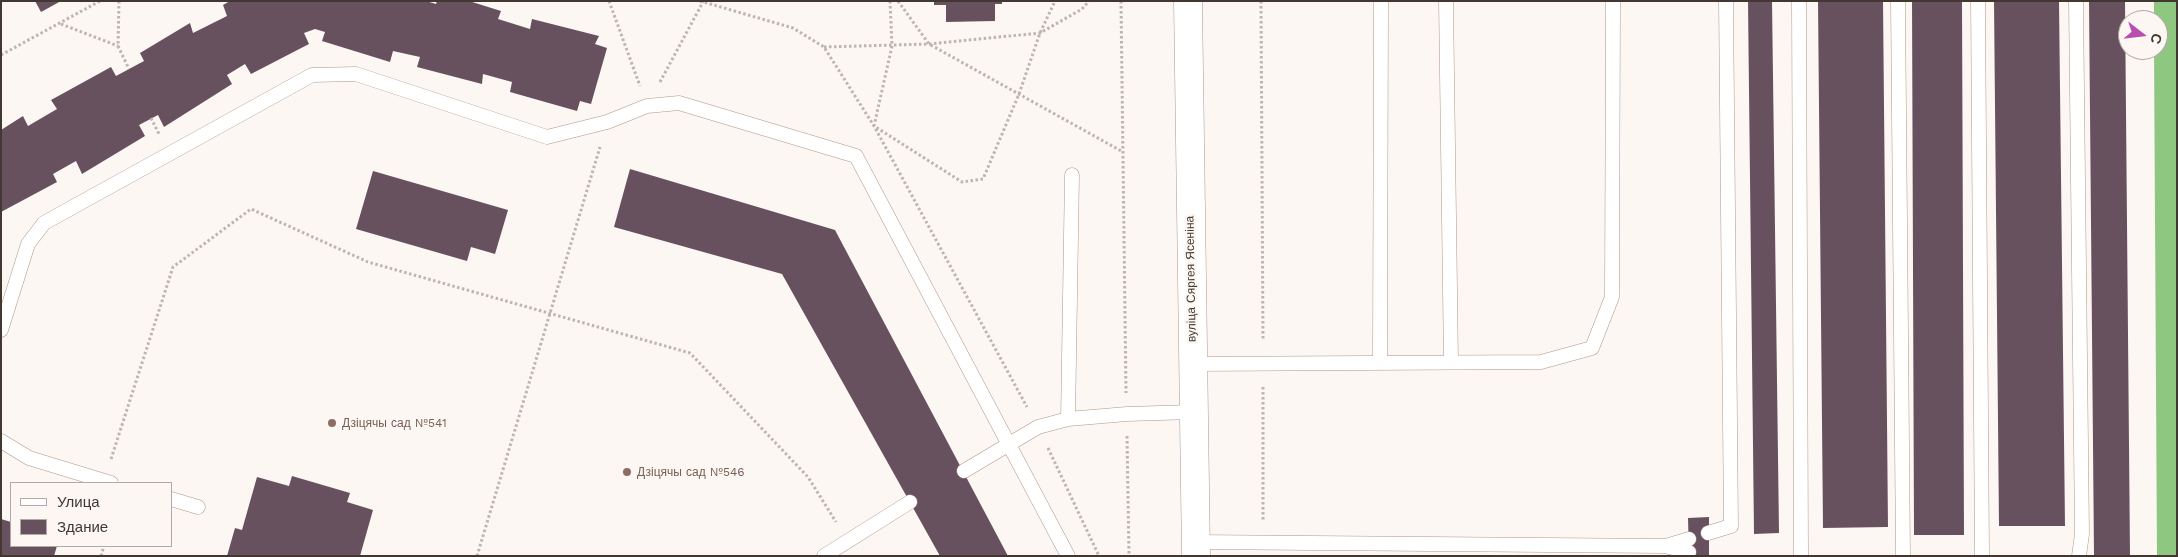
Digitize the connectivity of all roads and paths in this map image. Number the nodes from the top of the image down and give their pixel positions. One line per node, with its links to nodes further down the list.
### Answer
1 (100, 1): 20 (path)
2 (119, 1): 23 (path)
3 (609, 1): 29 (path)
4 (890, 1): 24 (path)
5 (898, 1): 22 (path)
6 (1055, 1): 21 (path)
7 (1089, 1): 21 (path)
8 (1121, 1): 32 (path)
9 (1188, 1): 38 (main road, вуліца Сяргея Ясеніна)
10 (1261, 1): 39 (path)
11 (1381, 1): 37 (lane)
12 (1446, 1): 36 (lane)
13 (1613, 1): 36 (lane)
14 (1726, 1): 51 (lane)
15 (1799, 1): 62 (lane)
16 (1898, 1): 63 (lane)
17 (1978, 1): 64 (lane)
18 (2076, 1): 65 (lane)
19 (702, 2): 25 (path); 29 (path)
20 (60, 24): 23 (path); 26 (path)
21 (1040, 33): 22 (path); 28 (path)
22 (929, 44): 24 (path); 28 (path)
23 (118, 46): 27 (path)
24 (892, 46): 25 (path); 31 (path)
25 (824, 47): 31 (path)
26 (1, 55)
27 (129, 69)
28 (1019, 94): 31 (path); 32 (path)
29 (647, 106): 30 (lane); 45 (lane)
30 (607, 122): 34 (path); 35 (lane)
31 (874, 126): 43 (path)
32 (1124, 152): 41 (path)
33 (1072, 176): 42 (lane)
34 (550, 313): 47 (path); 52 (path); 57 (path)
35 (1, 330)
36 (1451, 362): 37 (lane)
37 (1380, 363): 39 (lane)
38 (1192, 364): 39 (lane); 40 (main road, вуліца Сяргея Ясеніна)
39 (1263, 364): 53 (path)
40 (1193, 412): 41 (lane); 55 (main road, вуліца Сяргея Ясеніна)
41 (1127, 414): 42 (lane); 61 (path)
42 (1068, 419): 43 (lane)
43 (1038, 427): 45 (lane); 60 (path)
44 (1, 441): 47 (lane)
45 (1009, 445): 46 (lane); 59 (lane)
46 (964, 471)
47 (107, 482)
48 (172, 499): 50 (lane)
49 (910, 502): 52 (lane)
50 (198, 507)
51 (1708, 534)
52 (848, 541): 58 (lane)
53 (1264, 542): 55 (lane); 56 (lane)
54 (1689, 546): 56 (lane)
55 (1196, 549)
56 (1390, 550)
57 (477, 556)
58 (824, 556)
59 (1068, 556)
60 (1099, 556)
61 (1129, 556)
62 (1801, 556)
63 (1903, 556)
64 (1982, 556)
65 (2079, 556)

